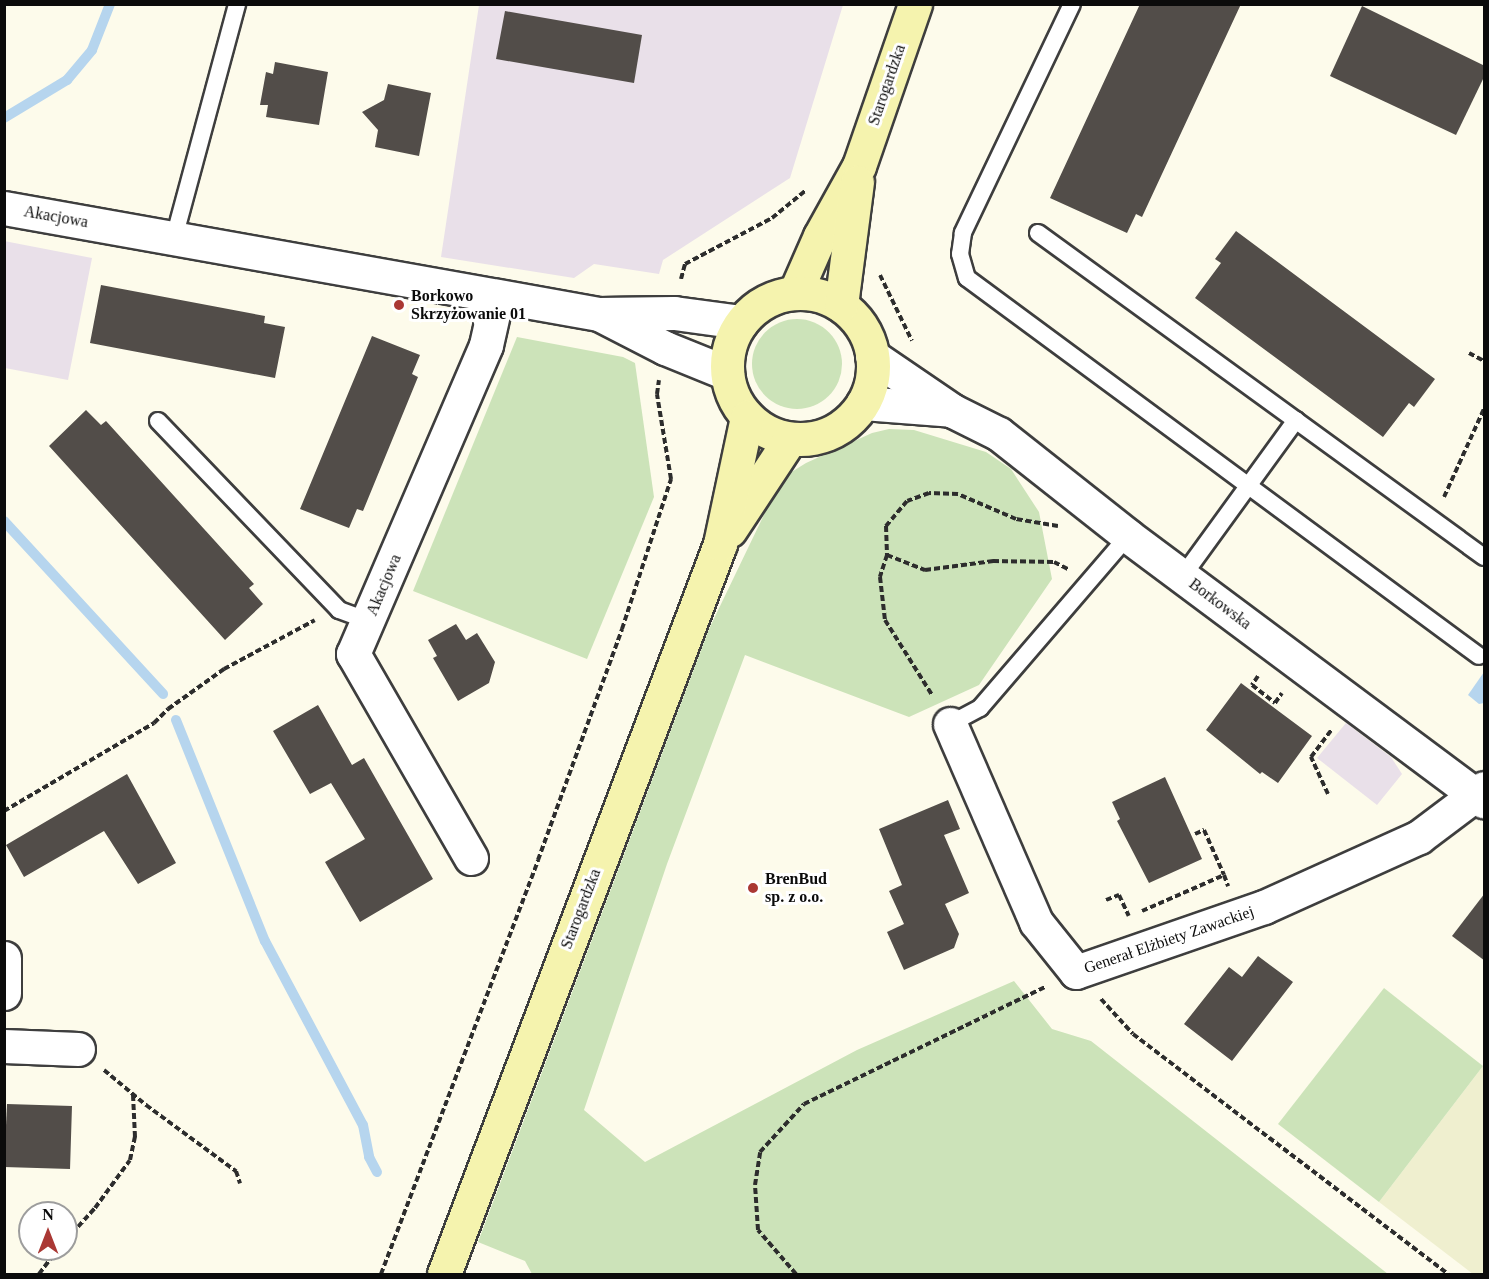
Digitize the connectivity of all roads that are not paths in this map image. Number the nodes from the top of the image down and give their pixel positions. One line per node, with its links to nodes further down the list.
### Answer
1 (237, 4): 7 (lane)
2 (915, 4): 4 (main road, Starogardzka)
3 (1072, 4): 21 (lane)
4 (859, 166): 8 (main road, Starogardzka); 10 (main road, Starogardzka)
5 (4, 208): 7 (street, Akacjowa)
6 (1038, 233): 18 (lane)
7 (174, 238): 9 (street, Akacjowa)
8 (795, 293): 10 (main road); 12 (main road)
9 (497, 296): 11 (street, Akacjowa); 26 (street, Akacjowa)
10 (841, 305): 13 (main road)
11 (599, 314): 12 (street, Akacjowa); 14 (street, Akacjowa)
12 (741, 322): 14 (main road)
13 (872, 356): 15 (main road); 16 (street, Borkowska)
14 (727, 374): 17 (main road)
15 (863, 403): 16 (street, Borkowska); 20 (main road)
16 (953, 411): 22 (street, Borkowska)
17 (747, 417): 20 (main road); 23 (main road, Starogardzka)
18 (1296, 420): 21 (lane); 24 (lane)
19 (158, 421): 26 (lane)
20 (790, 439): 23 (main road, Starogardzka)
21 (1248, 486): 25 (lane); 27 (lane)
22 (1128, 536): 25 (street, Borkowska); 28 (lane)
23 (720, 544): 35 (main road, Starogardzka)
24 (1485, 557)
25 (1182, 577): 29 (street, Borkowska)
26 (369, 621): 30 (street, Akacjowa)
27 (1479, 656)
28 (951, 724): 29 (street, Generał Elżbiety Zawackiej)
29 (1482, 795)
30 (471, 858)
31 (4, 958): 32 (street)
32 (4, 993)
33 (4, 1046): 34 (street)
34 (78, 1049)
35 (444, 1275)

